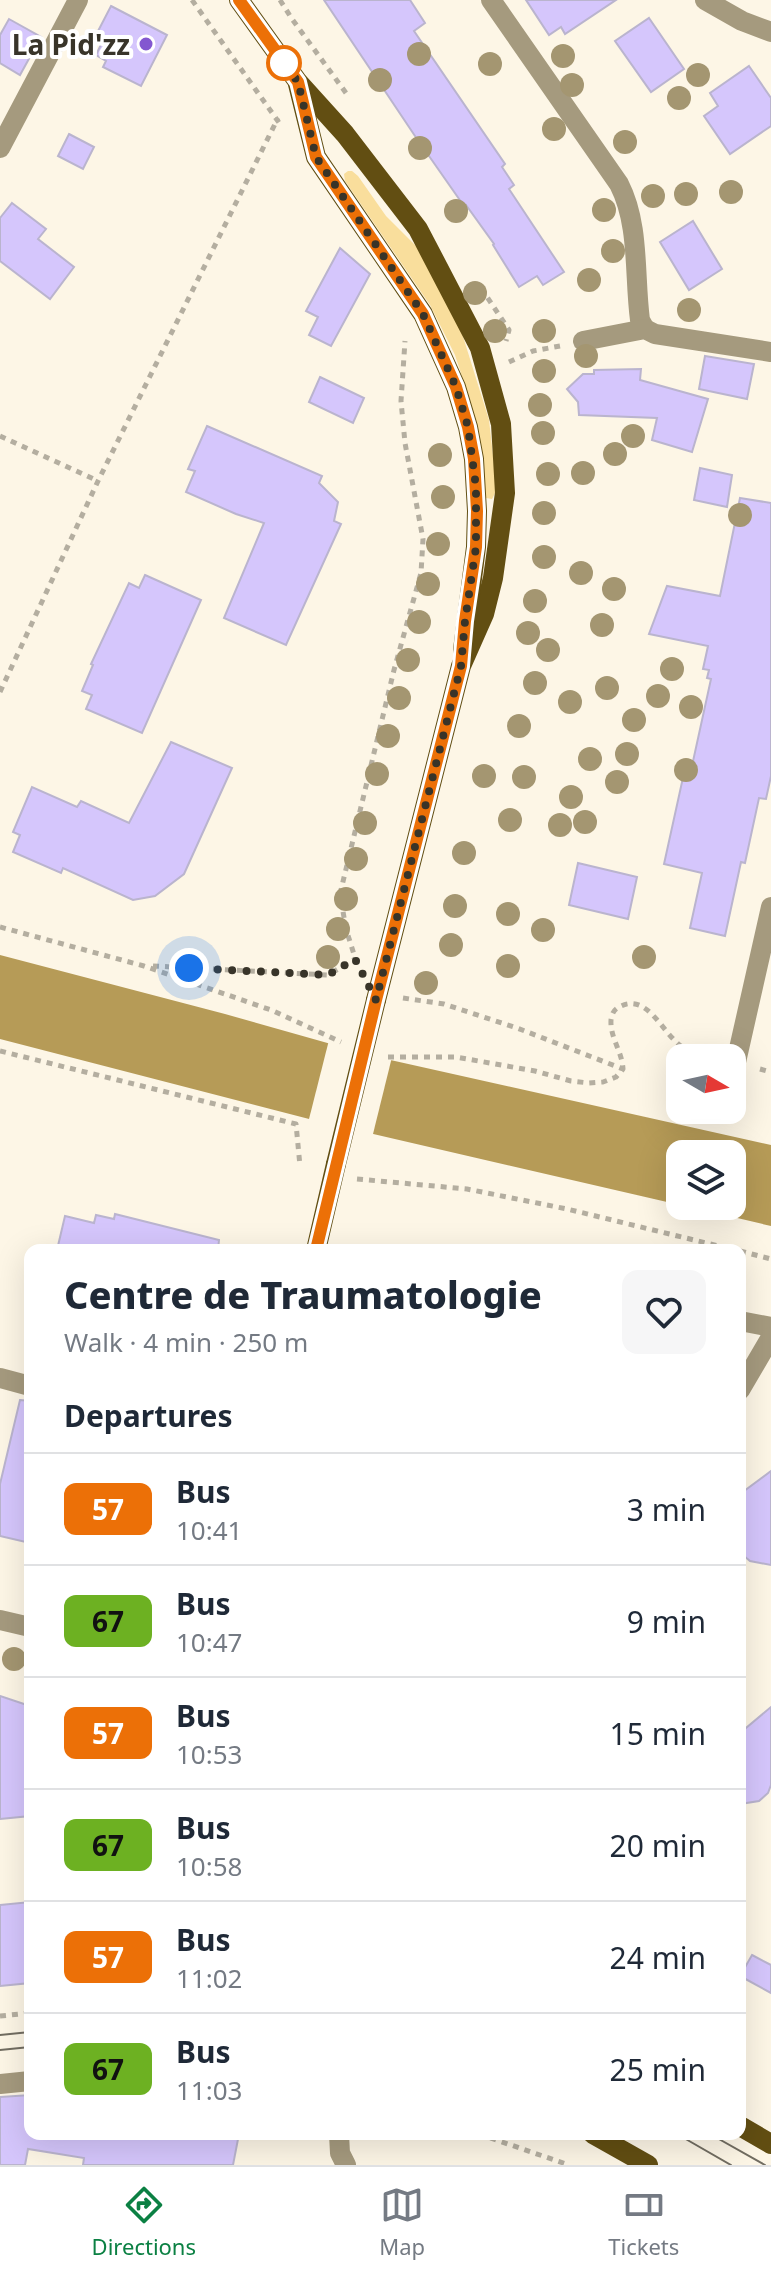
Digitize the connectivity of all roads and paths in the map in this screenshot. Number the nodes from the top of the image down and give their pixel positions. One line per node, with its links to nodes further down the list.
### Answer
1 (78, 0): 12 (street)
2 (192, 0): 10 (path)
3 (239, 0): 8 (main road)
4 (280, 0): 9 (path)
5 (491, 0): 15 (street)
6 (705, 0): 7 (street)
7 (771, 32)
8 (298, 82): 10 (path); 11 (main road); 13 (main road)
9 (353, 102)
10 (277, 120): 20 (path)
11 (345, 134): 13 (main road); 21 (main road)
12 (0, 148)
13 (316, 157): 21 (main road)
14 (479, 285): 17 (path)
15 (645, 329): 17 (street); 18 (street)
16 (406, 339): 25 (path)
17 (583, 341)
18 (771, 352)
19 (0, 436): 20 (path)
20 (98, 481): 22 (path)
21 (461, 666): 27 (main road)
22 (0, 692)
23 (771, 907): 30 (street)
24 (0, 927): 26 (path)
25 (355, 959): 26 (path); 27 (path)
26 (144, 966): 31 (path)
27 (376, 1000): 37 (main road, bridge)
28 (400, 1006): 34 (path)
29 (680, 1044): 34 (path)
30 (732, 1044)
31 (346, 1045)
32 (0, 1051): 35 (path)
33 (382, 1056): 34 (path)
34 (623, 1069)
35 (300, 1166)
36 (356, 1178): 38 (path)
37 (317, 1244)
38 (710, 1244)
39 (746, 1253): 40 (path)
40 (771, 1259)
41 (746, 1322): 42 (street)
42 (771, 1327)
43 (771, 1337): 45 (street)
44 (0, 1378): 46 (street)
45 (746, 1380)
46 (24, 1384)
47 (0, 1620): 48 (street)
48 (24, 1626)
49 (24, 2014): 50 (path)
50 (0, 2016)
51 (24, 2082): 52 (street)
52 (0, 2084)
53 (746, 2129): 57 (main road)
54 (339, 2140): 58 (street)
55 (496, 2140): 59 (path)
56 (604, 2140): 60 (main road)
57 (771, 2144)
58 (346, 2165)
59 (569, 2165)
60 (648, 2165)

